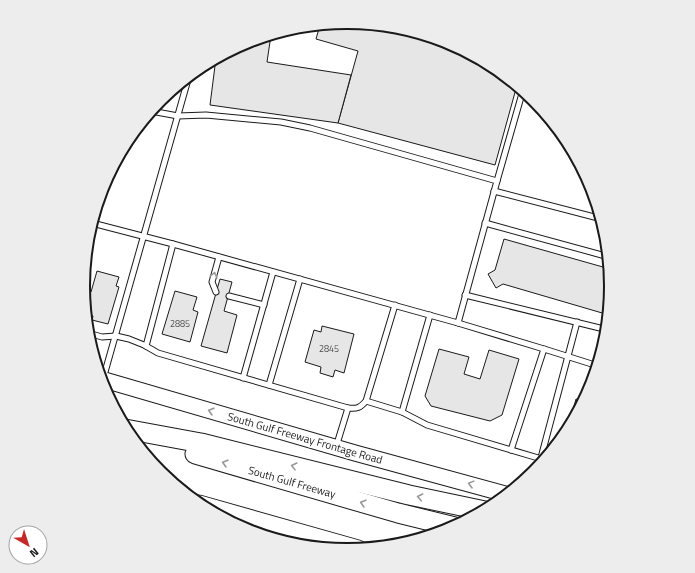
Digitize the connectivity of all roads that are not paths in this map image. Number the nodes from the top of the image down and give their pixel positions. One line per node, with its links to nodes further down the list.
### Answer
1 (186, 86): 4 (lane)
2 (520, 96): 5 (lane)
3 (158, 112): 4 (lane)
4 (178, 116): 5 (lane); 10 (lane)
5 (497, 181): 6 (lane)
6 (494, 191): 7 (lane); 9 (lane)
7 (595, 217)
8 (98, 224): 10 (lane)
9 (485, 224): 12 (lane); 17 (lane)
10 (144, 236): 11 (lane); 26 (lane)
11 (174, 244): 13 (lane); 27 (lane)
12 (603, 255)
13 (219, 257): 14 (lane); 16 (lane, one-way to 13)
14 (273, 272): 15 (lane); 19 (lane)
15 (300, 279): 20 (lane); 34 (lane)
16 (216, 292)
17 (466, 294): 22 (lane); 23 (lane)
18 (229, 296): 19 (lane)
19 (264, 305): 32 (lane)
20 (395, 305): 21 (lane); 35 (lane)
21 (430, 315): 23 (lane); 37 (lane)
22 (578, 322): 24 (lane); 29 (lane)
23 (458, 323): 28 (lane)
24 (602, 328)
25 (95, 335): 26 (lane)
26 (116, 336): 27 (lane); 31 (lane)
27 (146, 346): 32 (lane)
28 (544, 349): 29 (lane); 41 (lane)
29 (568, 358): 30 (lane); 42 (lane)
30 (592, 365)
31 (105, 371)
32 (242, 378): 34 (lane)
33 (109, 382): 40 (main road, South Gulf Freeway Frontage Road, one-way to 33)
34 (269, 385): 36 (lane)
35 (366, 401): 36 (lane); 37 (lane)
36 (348, 408): 40 (lane)
37 (402, 412): 41 (lane)
38 (133, 431): 45 (highway, one-way to 38)
39 (139, 438): 47 (highway, South Gulf Freeway, one-way to 39)
40 (336, 448): 44 (main road, South Gulf Freeway Frontage Road, one-way to 40)
41 (511, 450): 43 (lane)
42 (545, 451)
43 (539, 459)
44 (501, 493)
45 (477, 509)
46 (227, 514): 48 (highway)
47 (443, 525)
48 (333, 543)

